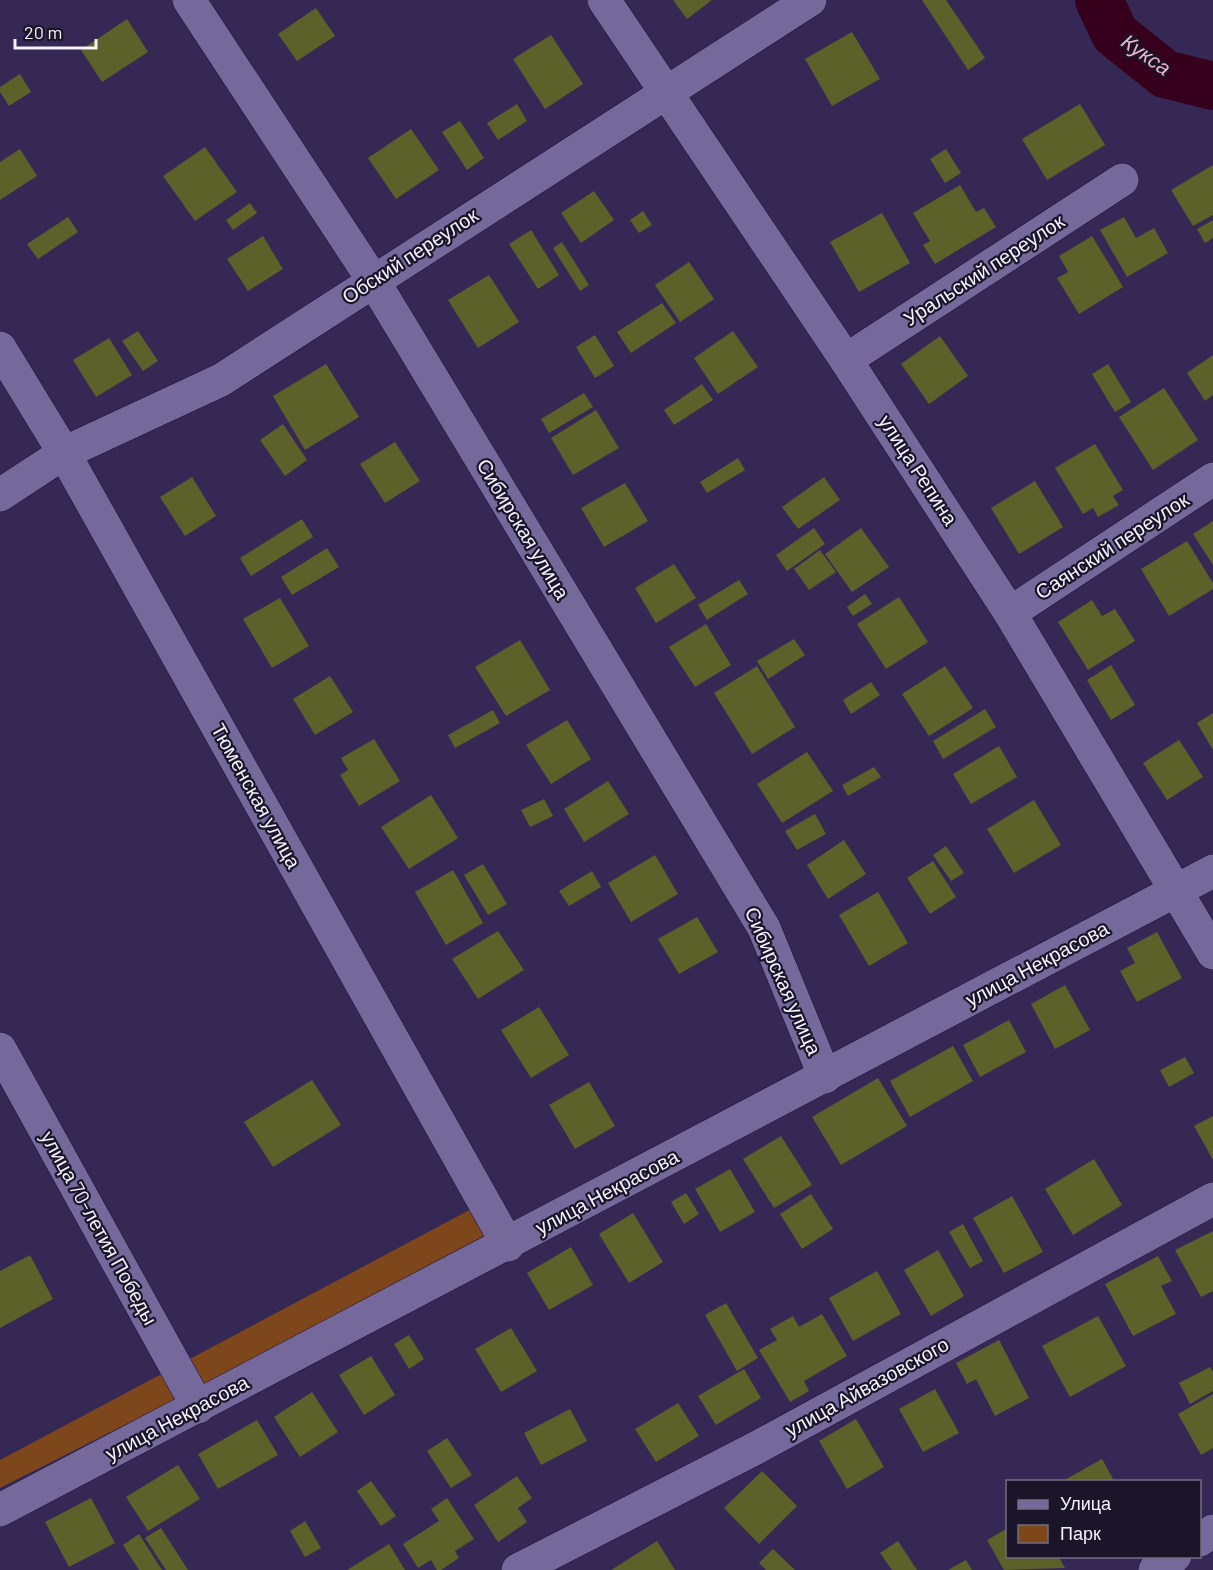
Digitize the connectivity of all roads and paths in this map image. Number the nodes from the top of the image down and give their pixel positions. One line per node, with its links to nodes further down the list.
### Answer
1 (189, 0): 6 (street, Сибирская улица)
2 (604, 0): 4 (street, улица Репина)
3 (810, 0): 4 (street, Обский переулок)
4 (666, 90): 6 (street, Обский переулок); 8 (street, улица Репина)
5 (1122, 180): 8 (street, Уральский переулок)
6 (373, 280): 9 (street, Обский переулок); 17 (street, Сибирская улица)
7 (0, 348): 9 (street, Тюменская улица)
8 (846, 360): 12 (street, улица Репина)
9 (64, 453): 11 (street, Обский переулок); 19 (street, Тюменская улица)
10 (1213, 479): 12 (street, Саянский переулок)
11 (0, 495)
12 (1010, 613): 14 (street, улица Репина)
13 (1213, 871): 14 (street, улица Некрасова)
14 (1176, 890): 15 (street, улица Репина); 17 (street, улица Некрасова)
15 (1213, 953)
16 (0, 1049): 20 (street, улица 70-летия Победы)
17 (825, 1077): 19 (street, улица Некрасова)
18 (1213, 1199): 23 (street, улица Айвазовского)
19 (508, 1245): 20 (street, улица Некрасова)
20 (198, 1407): 21 (street, улица Некрасова)
21 (0, 1510)
22 (1174, 1558): 24 (street)
23 (518, 1570)
24 (1155, 1570)

